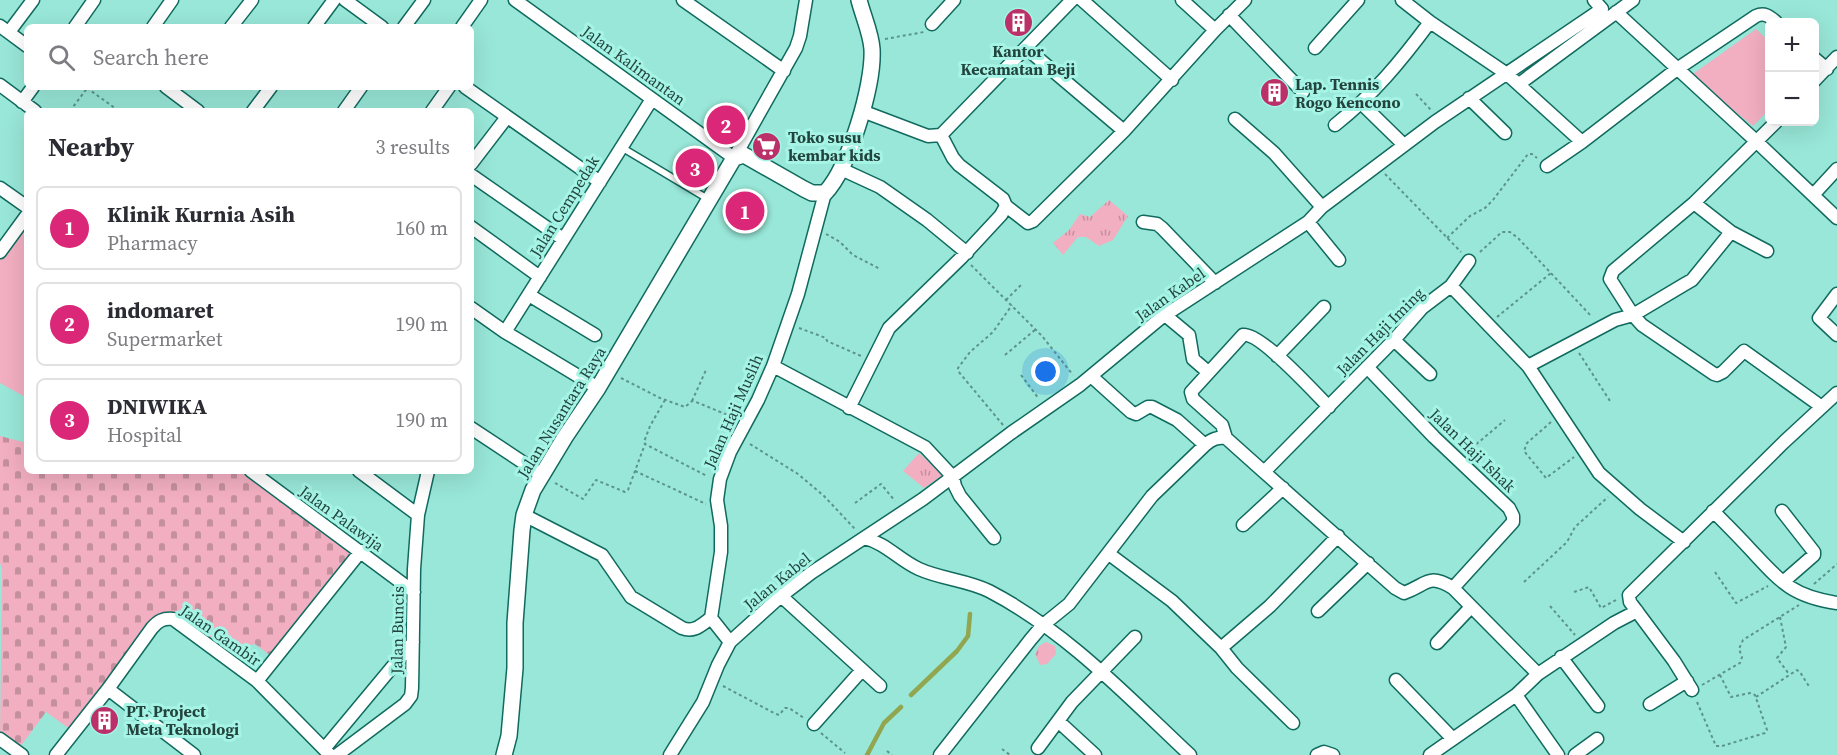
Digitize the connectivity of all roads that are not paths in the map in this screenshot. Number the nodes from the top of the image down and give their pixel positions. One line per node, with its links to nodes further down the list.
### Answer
1 (33, 0): 34 (street)
2 (94, 0): 26 (street)
3 (172, 0): 27 (street)
4 (252, 0): 28 (street)
5 (334, 0): 29 (street)
6 (345, 0): 30 (street)
7 (424, 0): 31 (street)
8 (481, 0): 32 (street)
9 (515, 0): 57 (street, Jalan Kalimantan)
10 (683, 0): 43 (street)
11 (806, 0): 43 (street)
12 (859, 0): 65 (street)
13 (954, 0): 33 (street)
14 (1071, 0): 37 (street)
15 (1082, 0): 46 (street)
16 (1182, 0): 35 (street)
17 (1245, 0): 23 (street)
18 (1358, 0): 38 (street)
19 (1402, 0): 25 (street)
20 (1594, 0): 44 (street, Jalan Kabel)
21 (1633, 0): 22 (street)
22 (1616, 12): 41 (street); 47 (street)
23 (1229, 15): 35 (street); 54 (street)
24 (1771, 18): 41 (street)
25 (1430, 22): 44 (street); 59 (street)
26 (80, 24)
27 (155, 24)
28 (233, 24)
29 (316, 24)
30 (378, 24)
31 (406, 24)
32 (464, 24)
33 (932, 24)
34 (5, 29): 36 (street)
35 (1215, 30): 46 (street)
36 (24, 44)
37 (1026, 48): 70 (street); 72 (street)
38 (1315, 48)
39 (1837, 57): 42 (street)
40 (1819, 62): 42 (street)
41 (1677, 69): 73 (street); 74 (street)
42 (1827, 69): 45 (street)
43 (784, 71): 77 (street)
44 (1507, 74): 47 (street); 56 (street, Jalan Kabel)
45 (1819, 77)
46 (1172, 80): 70 (street)
47 (1519, 84): 73 (street)
48 (0, 86): 58 (street)
49 (31, 90): 58 (street)
50 (269, 90): 62 (street)
51 (359, 90): 63 (street)
52 (447, 90): 64 (street)
53 (469, 90): 66 (street)
54 (1303, 92)
55 (183, 95): 61 (street)
56 (1469, 98): 71 (street); 75 (street, Jalan Kabel)
57 (652, 99): 76 (street, Jalan Cempedak); 77 (street, Jalan Kalimantan)
58 (22, 102): 60 (street)
59 (1362, 104): 68 (street); 75 (street)
60 (31, 108)
61 (195, 108)
62 (255, 108)
63 (346, 108)
64 (434, 108)
65 (862, 111): 72 (street); 80 (street)
66 (507, 117): 78 (street); 83 (street)
67 (1235, 119): 91 (street)
68 (1335, 125)
69 (1772, 126): 74 (street)
70 (1124, 132): 90 (street)
71 (1505, 133)
72 (941, 135): 90 (street)
73 (1581, 142): 79 (street)
74 (1757, 142): 86 (street); 88 (street)
75 (1404, 145): 91 (street, Jalan Kabel)
76 (621, 146): 83 (street, Jalan Cempedak); 87 (lane)
77 (736, 157): 85 (street); 87 (street, Jalan Nusantara Raya)
78 (474, 160)
79 (1547, 166)
80 (841, 169): 85 (street); 101 (street)
81 (1837, 169): 86 (street)
82 (474, 177): 98 (street)
83 (600, 182): 98 (street, Jalan Cempedak)
84 (0, 188): 89 (street)
85 (825, 193): 118 (street, Jalan Haji Muslih)
86 (1814, 194): 92 (street)
87 (709, 200): 124 (street, Jalan Nusantara Raya)
88 (1694, 203): 97 (street); 112 (street)
89 (24, 205)
90 (1006, 206): 101 (street)
91 (1322, 207): 95 (street, Jalan Kabel)
92 (1837, 218)
93 (24, 219): 100 (street)
94 (1143, 222): 105 (street)
95 (1308, 222): 102 (street); 105 (street, Jalan Kabel)
96 (474, 229): 104 (street)
97 (1731, 232): 99 (street); 112 (street)
98 (563, 239): 104 (street, Jalan Cempedak)
99 (1767, 251)
100 (0, 252)
101 (964, 255): 127 (street)
102 (1340, 260)
103 (1469, 261): 106 (street, Jalan Haji Iming)
104 (540, 277): 108 (street, Jalan Cempedak)
105 (1215, 283): 111 (street, Jalan Kabel)
106 (1451, 286): 116 (street, Jalan Haji Iming); 119 (street)
107 (1837, 294): 115 (street)
108 (529, 295): 113 (street, Jalan Cempedak); 114 (street)
109 (1324, 307): 117 (street)
110 (474, 310): 113 (street)
111 (1165, 315): 121 (street); 123 (street, Jalan Kabel)
112 (1634, 315): 119 (street); 128 (street)
113 (505, 332): 124 (street)
114 (595, 335)
115 (1837, 335)
116 (1394, 340): 120 (street, Jalan Haji Iming); 122 (street)
117 (1277, 356): 121 (street); 126 (street)
118 (773, 366): 127 (street); 159 (street, Jalan Haji Muslih)
119 (1528, 366): 147 (street)
120 (1367, 367): 126 (street, Jalan Haji Iming); 152 (street, Jalan Haji Ishak)
121 (1208, 372): 130 (street)
122 (1430, 374)
123 (1091, 376): 131 (street); 137 (street, Jalan Kabel)
124 (598, 388): 135 (street, Jalan Nusantara Raya)
125 (1837, 393): 128 (street)
126 (1329, 407): 132 (street, Jalan Haji Iming)
127 (849, 408): 137 (street)
128 (1821, 408): 139 (street)
129 (474, 430): 135 (street)
130 (1226, 438): 131 (street); 132 (street)
131 (1205, 445): 149 (street)
132 (1264, 472): 138 (street)
133 (255, 474): 148 (street, Jalan Palawija)
134 (427, 474): 141 (street, Jalan Buncis)
135 (542, 475): 142 (street, Jalan Nusantara Raya)
136 (376, 476): 141 (street)
137 (953, 477): 145 (street, Jalan Kabel); 146 (street)
138 (1283, 488): 143 (street); 144 (street)
139 (1713, 511): 147 (street); 151 (street)
140 (1782, 511): 151 (street)
141 (418, 515): 153 (street, Jalan Buncis)
142 (524, 515): 159 (street); 189 (street, Jalan Nusantara Raya)
143 (1243, 525)
144 (1338, 536): 150 (street); 165 (street)
145 (864, 538): 154 (street, Jalan Kabel); 160 (street)
146 (994, 538)
147 (1684, 542): 158 (street)
148 (361, 551): 153 (street, Jalan Palawija); 171 (street)
149 (1108, 554): 160 (street); 165 (street)
150 (1368, 563): 152 (street); 157 (street)
151 (1780, 580): 155 (street)
152 (1454, 588): 156 (street)
153 (414, 592): 162 (street, Jalan Buncis)
154 (781, 596): 163 (street, Jalan Kabel); 167 (street)
155 (1837, 603)
156 (1471, 607): 164 (street); 169 (street)
157 (1318, 611)
158 (1637, 611): 166 (street); 175 (street)
159 (711, 618): 163 (street)
160 (1043, 625): 168 (street); 191 (street)
161 (1135, 637): 168 (street)
162 (413, 642): 184 (street); 188 (street, Jalan Buncis)
163 (730, 642): 190 (street)
164 (1437, 643)
165 (1221, 648): 178 (street)
166 (1561, 657): 169 (street); 176 (street)
167 (862, 670): 172 (street); 179 (street)
168 (1102, 671): 177 (street); 193 (street)
169 (1538, 674): 174 (street)
170 (1396, 680): 181 (street)
171 (257, 681): 173 (street, Jalan Gambir); 184 (street, Jalan Gambir)
172 (880, 686)
173 (108, 689): 186 (street, Jalan Gambir); 187 (street)
174 (1516, 695): 181 (street); 197 (street)
175 (1650, 704)
176 (1598, 706)
177 (1058, 721): 183 (street); 192 (street)
178 (1293, 723)
179 (814, 724)
180 (0, 739): 185 (street)
181 (1453, 739): 196 (street)
182 (1597, 739): 198 (street)
183 (1038, 748)
184 (327, 752)
185 (22, 755)
186 (56, 755)
187 (194, 755)
188 (337, 755)
189 (504, 755)
190 (670, 755)
191 (940, 755)
192 (1095, 755)
193 (1190, 755)
194 (1317, 755): 195 (street)
195 (1333, 755)
196 (1431, 755)
197 (1558, 755)
198 (1575, 755)

